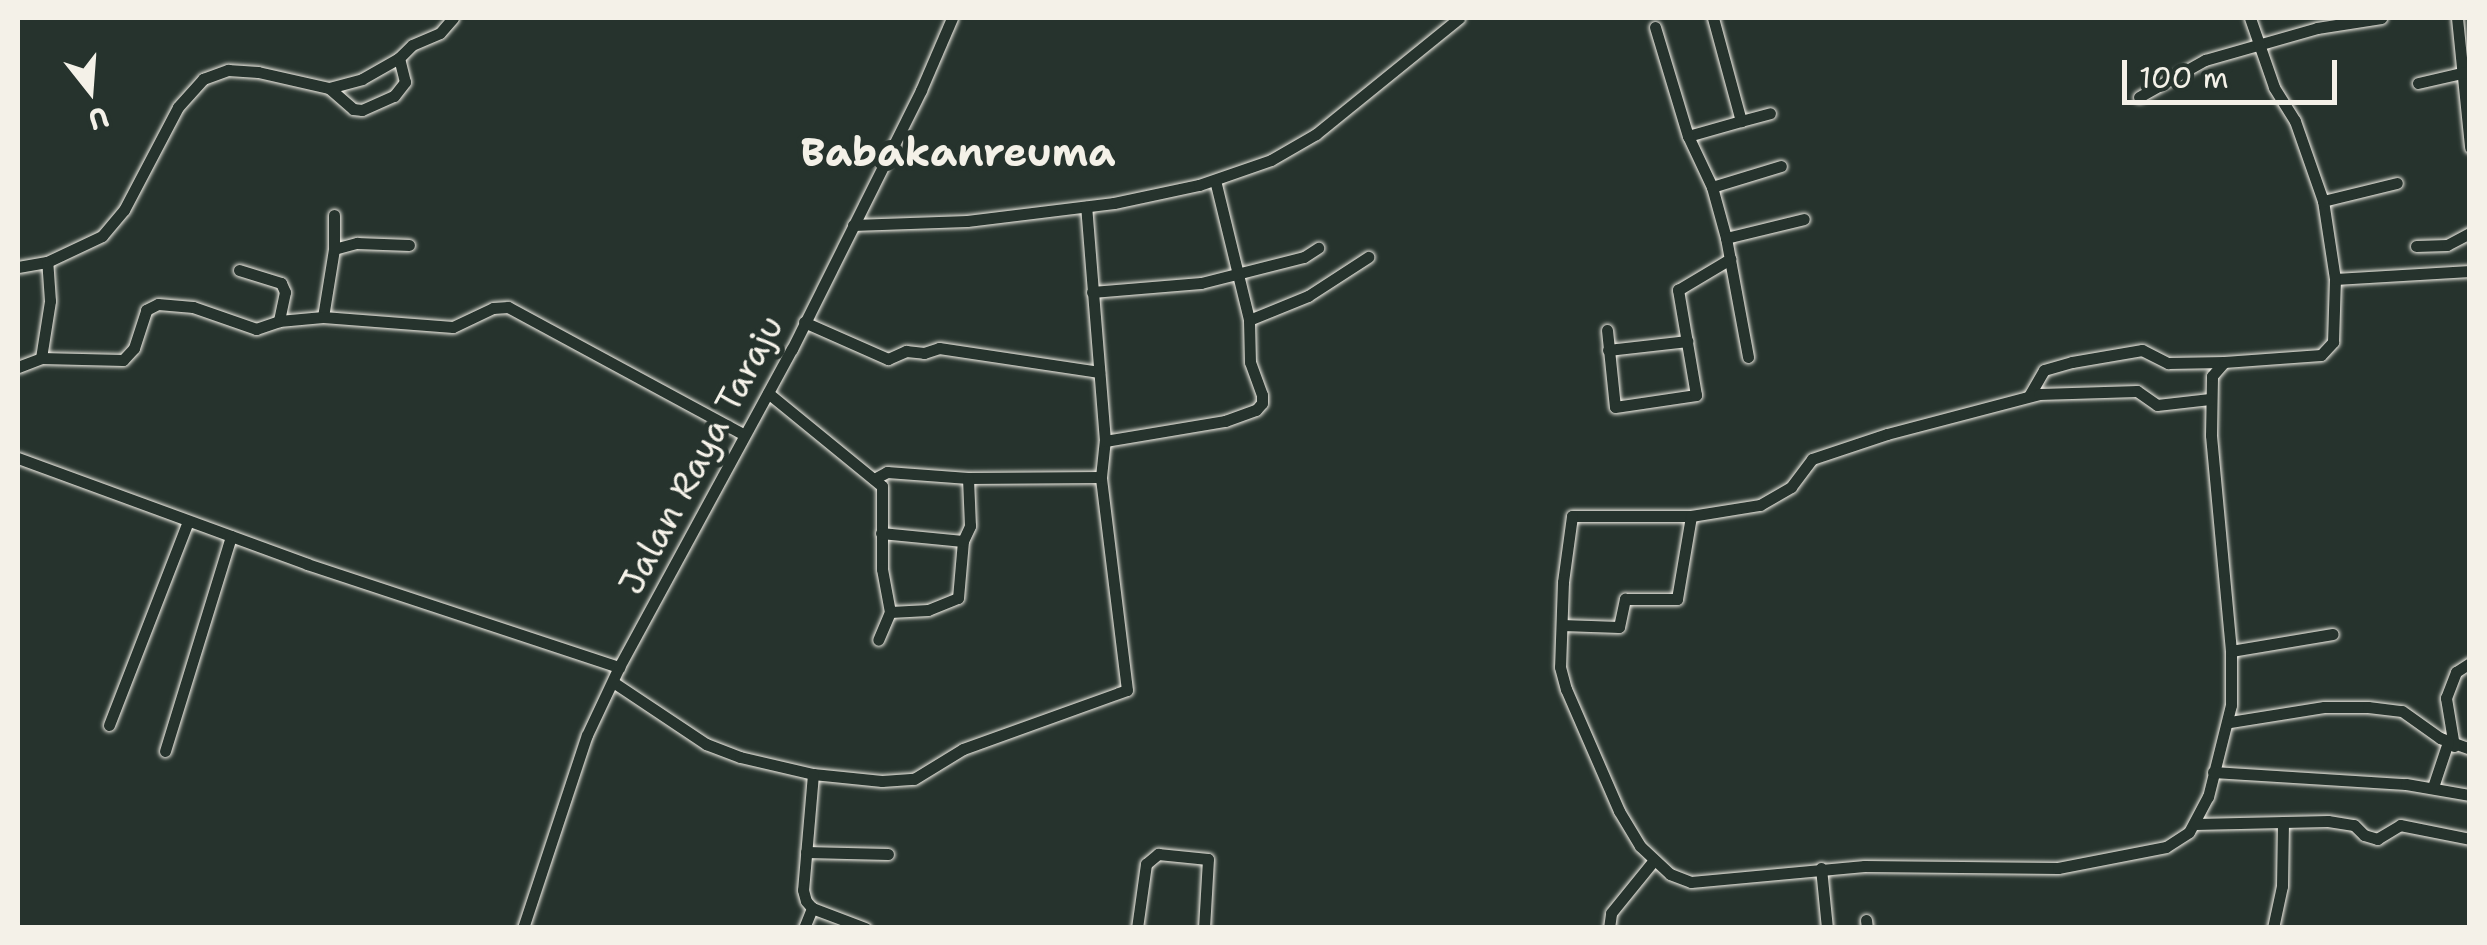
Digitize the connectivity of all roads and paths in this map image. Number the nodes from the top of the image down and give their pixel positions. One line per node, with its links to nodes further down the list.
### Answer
1 (453, 18): 10 (street)
2 (952, 18): 27 (street, Jalan Raya Taraju)
3 (1459, 18): 20 (street)
4 (1714, 18): 16 (street)
5 (2250, 18): 9 (street)
6 (2381, 18): 9 (street)
7 (2457, 18): 11 (street)
8 (1655, 27): 17 (street)
9 (2260, 44): 14 (street); 23 (street)
10 (399, 58): 13 (street); 13 (street)
11 (2466, 71): 12 (street); 18 (street)
12 (2418, 83)
13 (330, 88): 36 (street)
14 (2139, 97)
15 (1770, 114): 16 (street)
16 (1742, 121): 17 (street)
17 (1688, 136): 22 (street)
18 (2469, 143)
19 (1781, 166): 22 (street)
20 (1215, 180): 24 (street); 40 (street)
21 (2397, 183): 23 (street)
22 (1712, 187): 29 (street)
23 (2323, 201): 41 (street)
24 (1086, 206): 27 (street); 42 (street)
25 (334, 215): 33 (street)
26 (1804, 218): 29 (street)
27 (854, 225): 46 (street, Jalan Raya Taraju)
28 (2470, 233): 31 (street)
29 (1726, 238): 35 (street)
30 (409, 244): 33 (street)
31 (2416, 246)
32 (1318, 248): 40 (street)
33 (334, 249): 43 (street)
34 (1368, 258): 44 (street)
35 (1730, 259): 48 (street); 50 (street)
36 (47, 262): 37 (street); 51 (street)
37 (18, 267)
38 (239, 270): 45 (street)
39 (2470, 271): 41 (street)
40 (1236, 275): 42 (street); 44 (street)
41 (2334, 279): 52 (street)
42 (1092, 292): 54 (street)
43 (323, 317): 45 (street); 58 (street)
44 (1249, 320): 59 (street)
45 (279, 321): 51 (street)
46 (804, 322): 54 (street); 55 (street, Jalan Raya Taraju)
47 (1607, 330): 49 (street)
48 (1686, 341): 49 (street); 49 (street)
49 (1608, 350)
50 (1748, 357)
51 (41, 358): 53 (street)
52 (2224, 362): 56 (street); 57 (street)
53 (18, 367)
54 (1099, 372): 59 (street)
55 (768, 393): 58 (street, Jalan Raya Taraju); 63 (street)
56 (2029, 396): 57 (street); 64 (street)
57 (2210, 399): 73 (street)
58 (743, 434): 75 (street, Jalan Raya Taraju)
59 (1105, 441): 62 (street)
60 (18, 458): 65 (street)
61 (968, 478): 62 (street); 63 (street); 68 (street)
62 (1102, 478): 83 (street)
63 (874, 479): 66 (street)
64 (1691, 516): 70 (street); 70 (street)
65 (188, 521): 67 (street); 78 (street)
66 (881, 533): 68 (street); 69 (street)
67 (231, 536): 75 (street); 80 (street)
68 (963, 541): 69 (street)
69 (890, 612): 72 (street)
70 (1562, 625): 91 (street)
71 (2333, 634): 73 (street)
72 (878, 640)
73 (2231, 650): 77 (street)
74 (2470, 663): 79 (street)
75 (618, 667): 76 (street, Jalan Raya Taraju)
76 (613, 682): 83 (street); 94 (street, Jalan Raya Taraju)
77 (2230, 722): 79 (street); 82 (street)
78 (110, 725)
79 (2451, 744): 81 (street); 84 (street)
80 (165, 750)
81 (2470, 750)
82 (2213, 772): 84 (street); 87 (street)
83 (813, 774): 89 (street)
84 (2433, 787): 85 (street)
85 (2470, 794)
86 (2283, 822): 87 (street); 88 (street); 101 (street)
87 (2195, 824): 92 (street)
88 (2470, 840)
89 (806, 852): 90 (street); 93 (street)
90 (888, 854)
91 (1654, 860): 92 (street); 99 (street)
92 (1821, 868): 100 (street)
93 (812, 908): 95 (street); 96 (street)
94 (523, 928)
95 (804, 928)
96 (865, 928)
97 (1138, 928): 98 (street)
98 (1204, 928)
99 (1609, 928)
100 (1827, 928)
101 (2272, 928)

